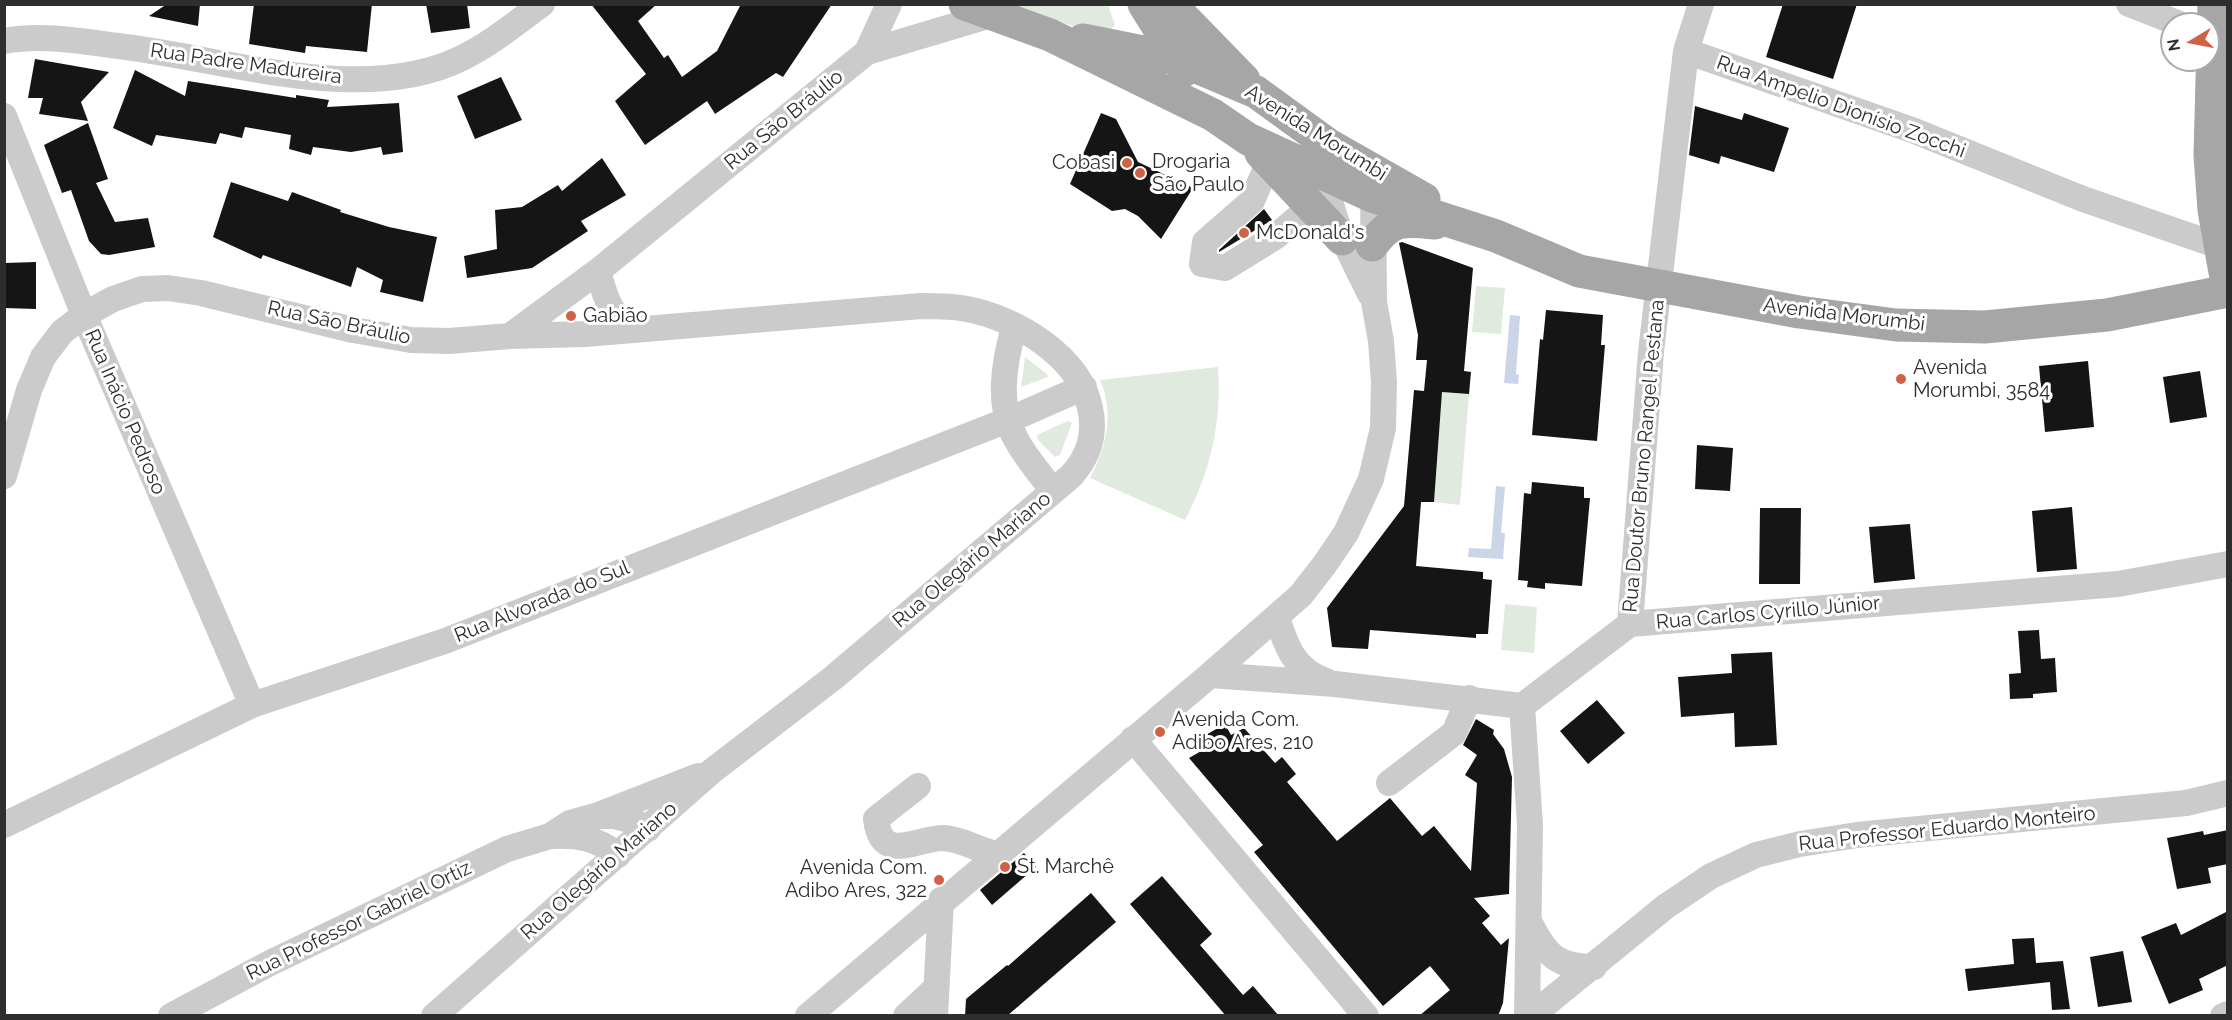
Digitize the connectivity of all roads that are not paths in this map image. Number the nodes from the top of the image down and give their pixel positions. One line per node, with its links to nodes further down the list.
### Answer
1 (542, 4): 10 (street, Rua Padre Madureira)
2 (889, 4): 13 (street, Rua São Bráulio)
3 (1143, 4): 11 (main road); 14 (main road)
4 (1170, 4): 16 (main road)
5 (1701, 4): 12 (street)
6 (2128, 4): 8 (street)
7 (978, 10): 9 (main road, Avenida Morumbi); 13 (street, Rua São Bráulio)
8 (2160, 16)
9 (1050, 35): 11 (main road, Avenida Morumbi); 17 (main road, Avenida Morumbi)
10 (4, 41)
11 (1097, 42): 14 (main road, Avenida Morumbi)
12 (1686, 51): 24 (street, Rua Ampelio Dionísio Zocchi); 27 (street)
13 (867, 52): 26 (street, Rua São Bráulio)
14 (1178, 59): 16 (main road, Avenida Morumbi); 17 (main road)
15 (2211, 72): 24 (main road)
16 (1256, 92): 20 (main road, Avenida Morumbi)
17 (1213, 115): 19 (main road, Avenida Morumbi)
18 (4, 116): 29 (street, Rua Inácio Pedroso)
19 (1258, 150): 20 (main road, Avenida Morumbi); 22 (main road); 22 (street)
20 (1327, 160): 21 (main road, Avenida Morumbi); 25 (street)
21 (1373, 182): 23 (main road, Avenida Morumbi); 25 (street)
22 (1313, 206): 25 (main road)
23 (1469, 226): 25 (main road); 27 (main road, Avenida Morumbi)
24 (2220, 230): 28 (main road)
25 (1357, 242): 38 (street)
26 (598, 271): 31 (street); 32 (street, Rua São Bráulio)
27 (1658, 287): 28 (main road, Avenida Morumbi); 39 (street, Rua Doutor Bruno Rangel Pestana)
28 (2228, 290)
29 (84, 315): 32 (street, Rua São Bráulio); 35 (street, Rua São Bráulio); 43 (street, Rua Inácio Pedroso)
30 (1014, 327): 31 (street, Rua Olegário Mariano); 33 (street, Rua Olegário Mariano); 34 (street)
31 (634, 328): 32 (street, Rua Olegário Mariano)
32 (510, 336)
33 (1084, 387): 34 (street, Rua Alvorada do Sul); 36 (street, Rua Olegário Mariano)
34 (1008, 420): 36 (street); 43 (street, Rua Alvorada do Sul)
35 (4, 476)
36 (1053, 491): 46 (street, Rua Olegário Mariano)
37 (2228, 564): 39 (street, Rua Carlos Cyrillo Júnior)
38 (1277, 617): 40 (street); 41 (street)
39 (1630, 624): 44 (street, Rua Carlos Cyrillo Júnior)
40 (1210, 675): 41 (street); 45 (street)
41 (1335, 684): 42 (street)
42 (1469, 698): 44 (street); 47 (street)
43 (252, 705): 51 (street, Rua Alvorada do Sul)
44 (1522, 706): 57 (street)
45 (1133, 739): 54 (street); 66 (street)
46 (712, 771): 50 (street); 52 (street, Rua Olegário Mariano)
47 (1389, 783)
48 (918, 786): 54 (street)
49 (2228, 793): 59 (street, Rua Professor Eduardo Monteiro)
50 (595, 816): 52 (street, Rua Professor Gabriel Ortiz); 53 (street, Rua Professor Gabriel Ortiz)
51 (4, 825)
52 (648, 829): 55 (street, Rua Olegário Mariano)
53 (550, 836): 55 (street, Rua Professor Gabriel Ortiz); 61 (street, Rua Professor Gabriel Ortiz)
54 (996, 854): 56 (street)
55 (618, 855): 62 (street, Rua Olegário Mariano)
56 (941, 900): 58 (street); 60 (street)
57 (1530, 923): 59 (street); 67 (street)
58 (896, 940): 60 (street); 63 (street)
59 (1594, 967): 67 (street, Rua Professor Eduardo Monteiro)
60 (936, 978): 64 (street); 65 (street)
61 (171, 1016)
62 (434, 1016)
63 (807, 1016)
64 (906, 1016)
65 (935, 1016)
66 (1366, 1016)
67 (1529, 1016)

